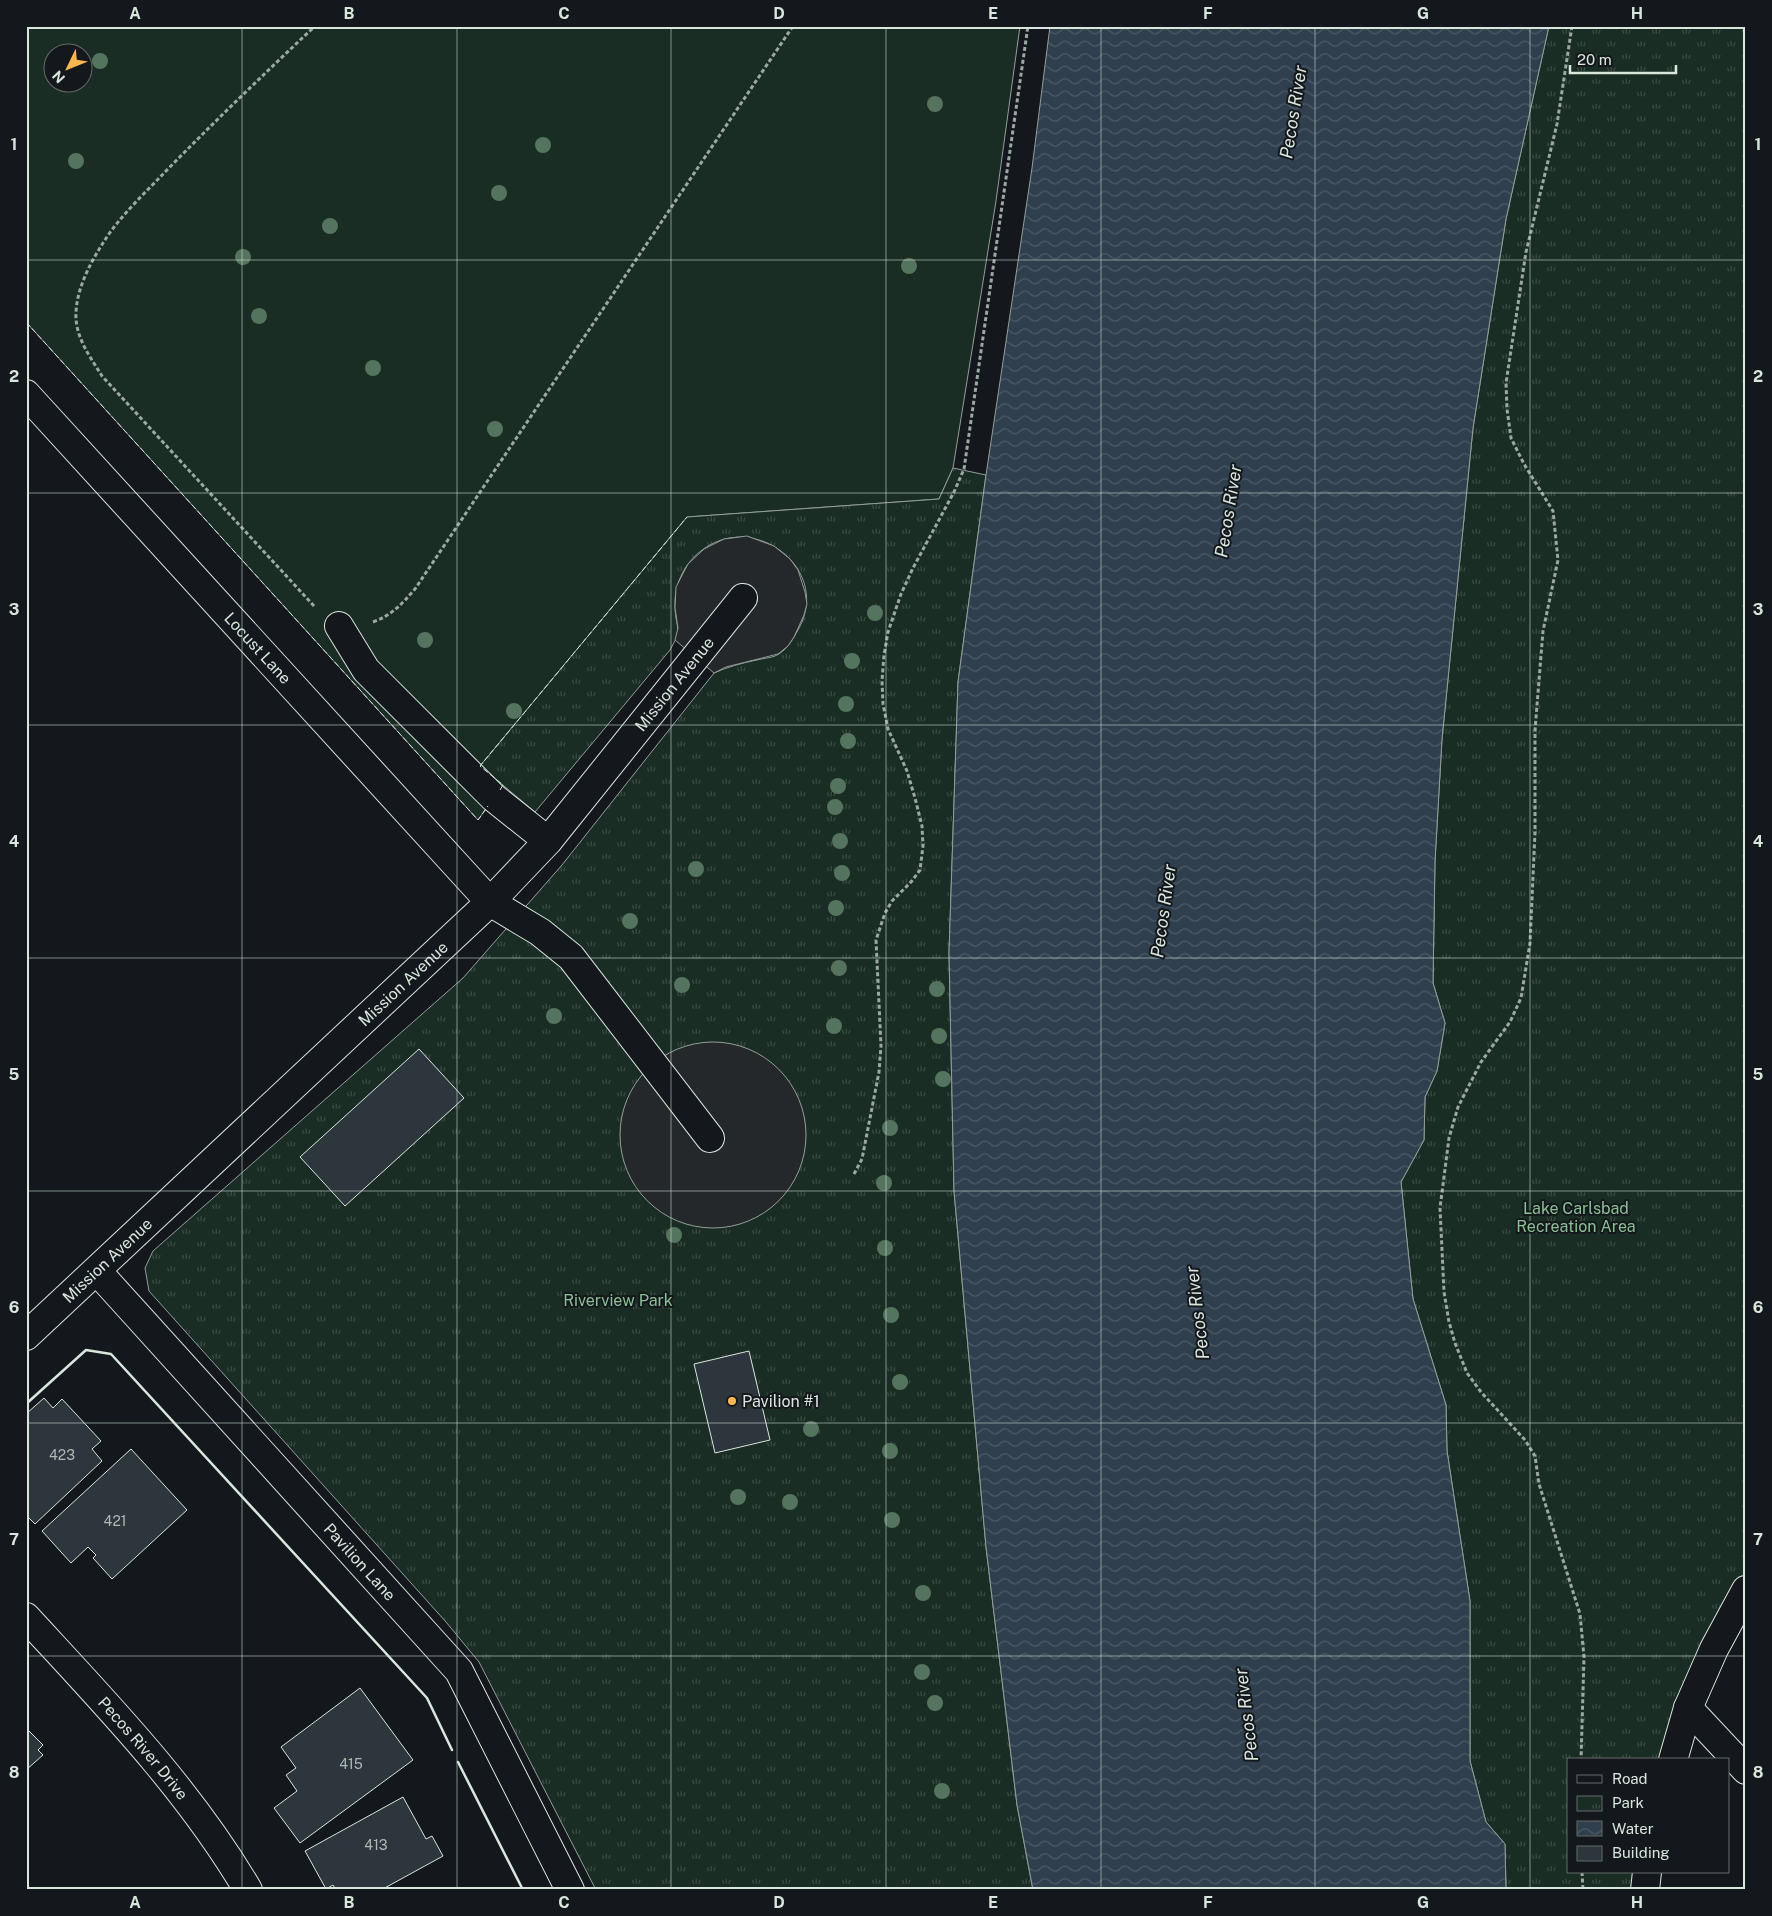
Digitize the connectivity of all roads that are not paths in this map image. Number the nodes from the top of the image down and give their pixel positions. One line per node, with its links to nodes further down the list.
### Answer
1 (26, 394): 5 (street, Locust Lane)
2 (744, 598): 4 (street, Mission Avenue)
3 (339, 626): 4 (street)
4 (548, 841): 5 (street, Mission Avenue)
5 (490, 902): 6 (street, Locust Lane); 7 (street, Mission Avenue)
6 (710, 1138)
7 (97, 1271): 8 (street, Mission Avenue); 16 (street, Pavilion Lane)
8 (26, 1336)
9 (1746, 1590): 11 (street)
10 (26, 1617): 15 (street, Pecos River Drive)
11 (1688, 1708): 12 (street); 13 (street)
12 (1674, 1758)
13 (1746, 1770)
14 (1647, 1874): 17 (street)
15 (248, 1890)
16 (570, 1890)
17 (1644, 1890)

